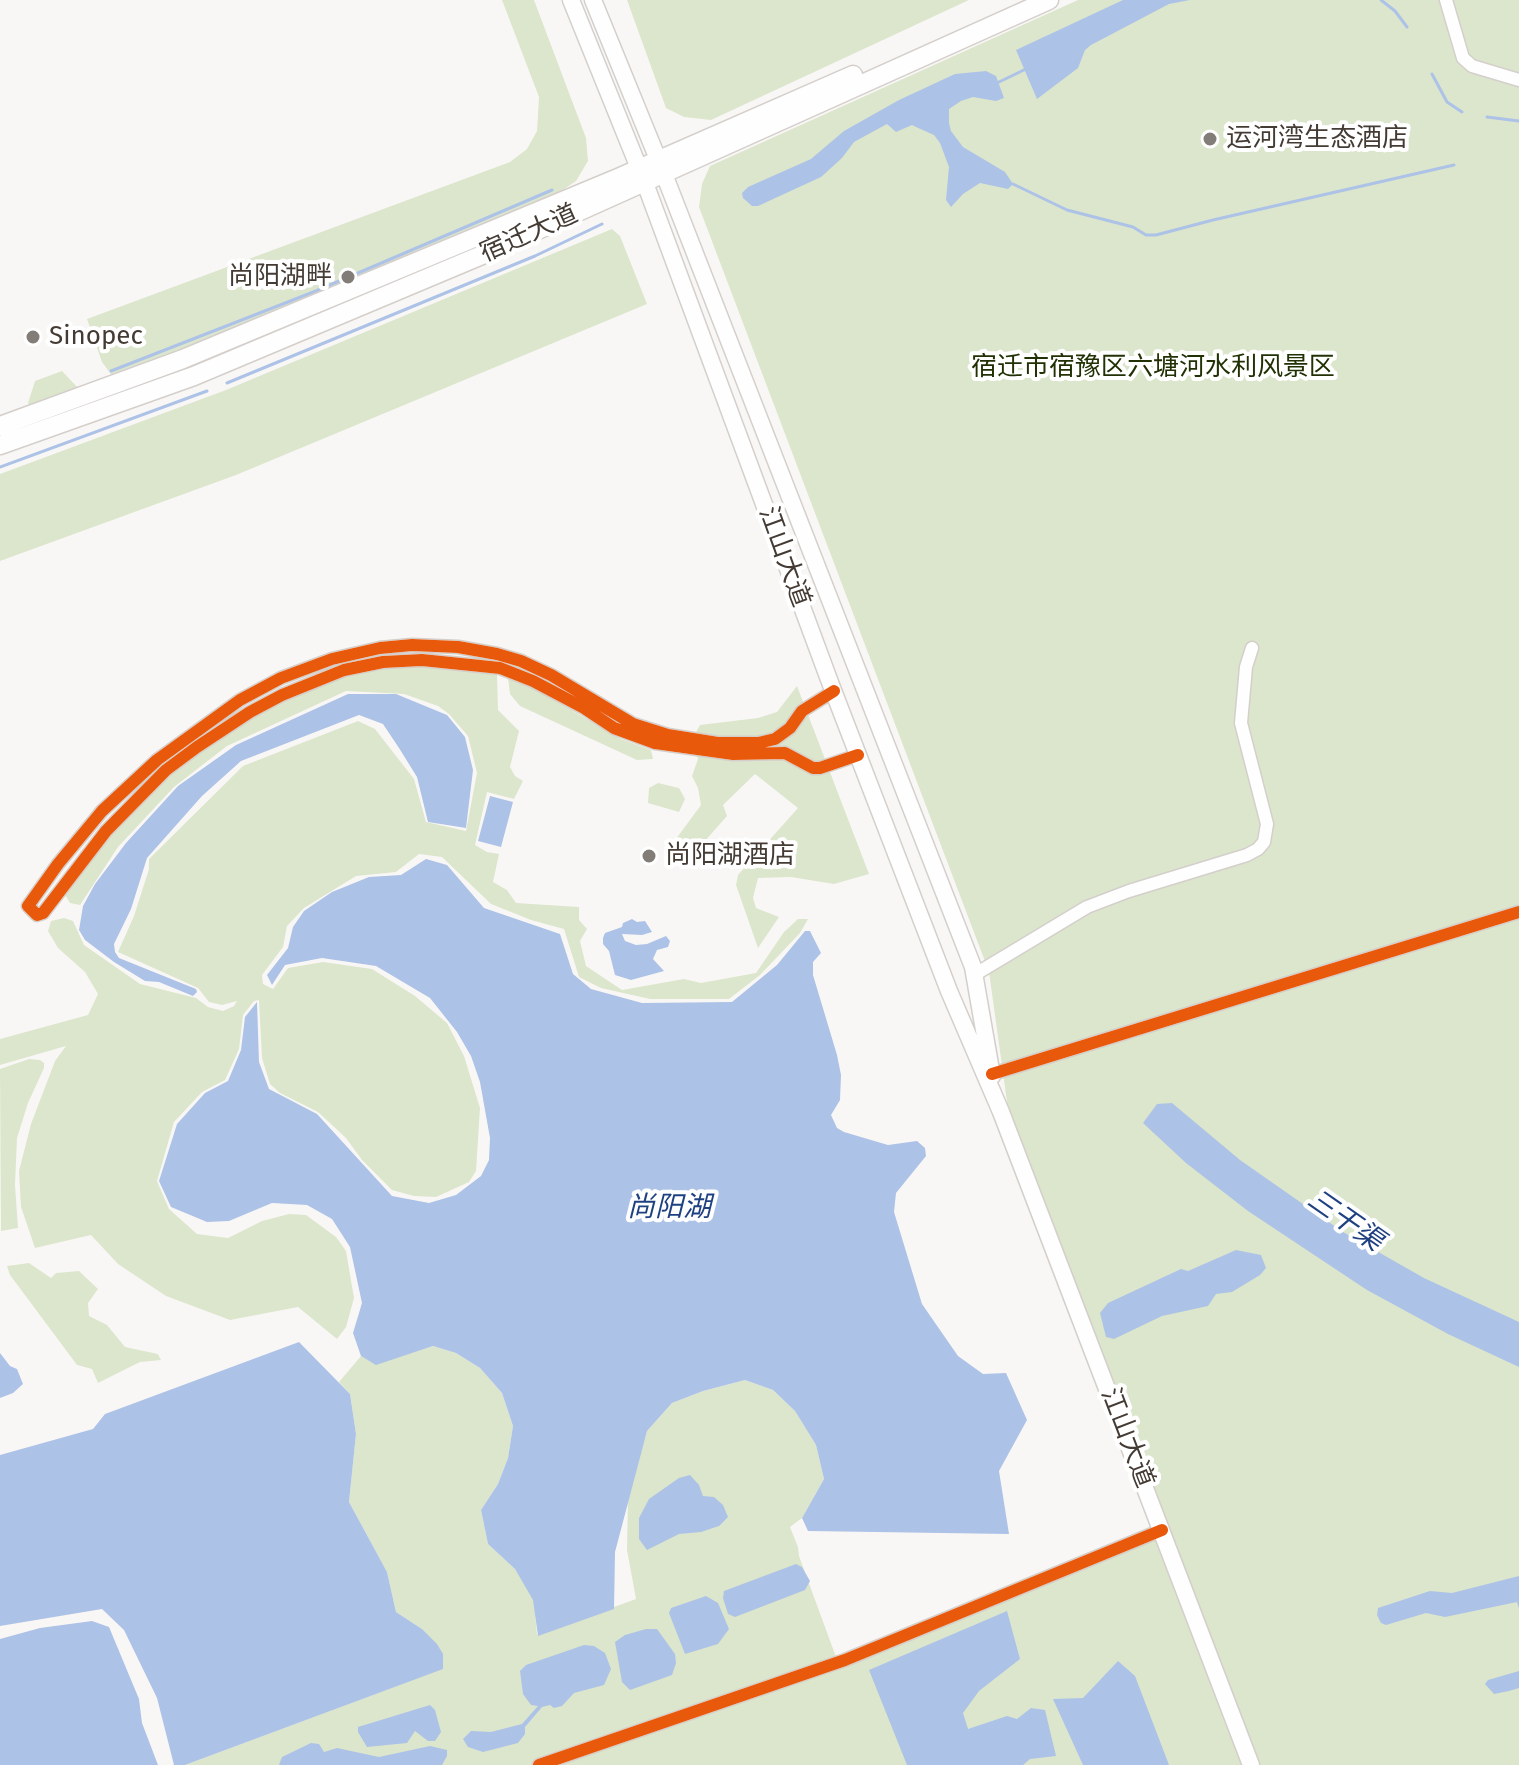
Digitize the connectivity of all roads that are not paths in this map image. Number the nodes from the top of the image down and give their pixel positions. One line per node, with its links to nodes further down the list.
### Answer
1 (571, 0): 8 (main road, 江山大道)
2 (593, 0): 7 (main road, 江山大道)
3 (1020, 0): 7 (main road, 宿迁大道)
4 (1049, 0): 7 (main road, 宿迁大道)
5 (1446, 0): 6 (street)
6 (1519, 80)
7 (661, 167): 8 (main road, 宿迁大道); 15 (main road, 江山大道)
8 (642, 176): 9 (main road, 宿迁大道); 10 (main road, 宿迁大道); 12 (main road, 江山大道)
9 (0, 426)
10 (0, 445)
11 (1252, 648): 15 (street)
12 (834, 691): 13 (main road, 江山大道); 13 (street)
13 (858, 755): 17 (main road, 江山大道)
14 (1519, 912): 16 (street)
15 (974, 975): 16 (main road, 江山大道)
16 (992, 1074): 17 (main road, 江山大道)
17 (1001, 1112): 18 (main road, 江山大道)
18 (1162, 1530): 19 (street); 20 (main road, 江山大道)
19 (539, 1765)
20 (1251, 1765)

